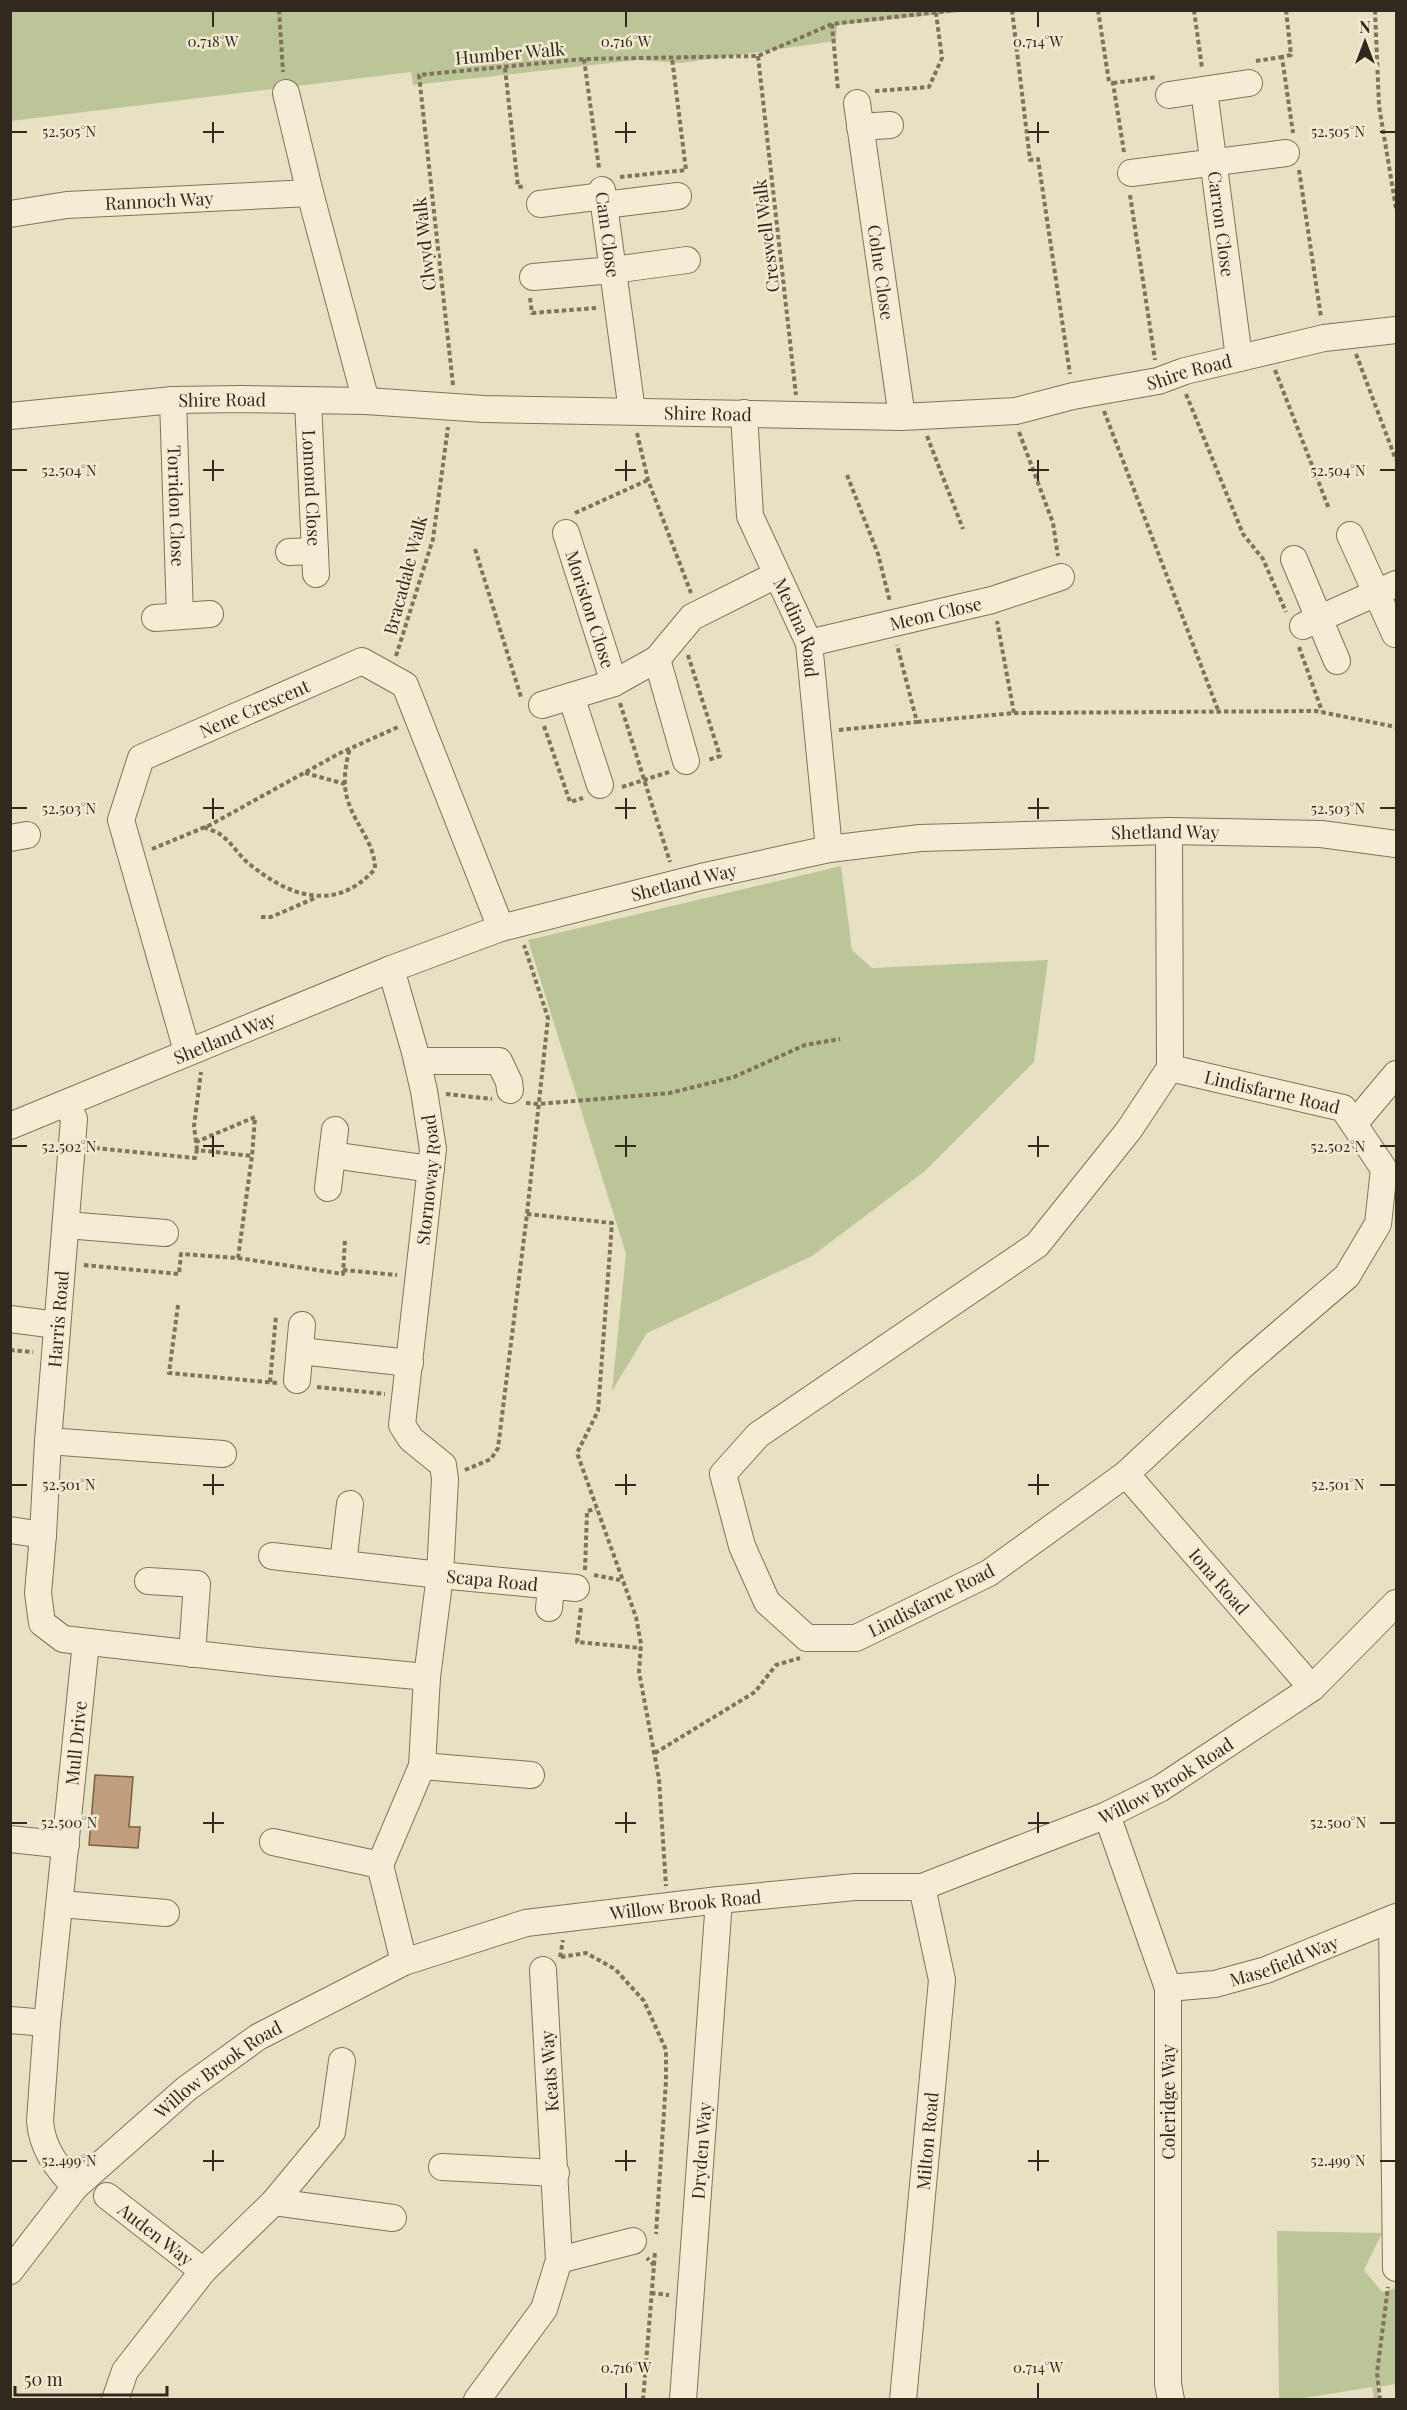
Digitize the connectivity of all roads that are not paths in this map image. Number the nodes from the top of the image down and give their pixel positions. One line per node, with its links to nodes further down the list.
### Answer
1 (1249, 84): 2 (street)
2 (1204, 90): 4 (street); 7 (street, Carron Close)
3 (286, 93): 10 (street)
4 (1169, 95)
5 (890, 125): 25 (street, Colne Close)
6 (1286, 153): 7 (street)
7 (1214, 162): 8 (street); 18 (street, Carron Close)
8 (1131, 173)
9 (603, 192): 11 (street); 12 (street); 15 (street, Cam Close)
10 (310, 193): 13 (street, Rannoch Way); 21 (street)
11 (535, 195)
12 (678, 196)
13 (10, 214)
14 (687, 260): 15 (street)
15 (613, 270): 16 (street); 22 (street, Cam Close)
16 (532, 285)
17 (1396, 330): 18 (street, Shire Road)
18 (1239, 358): 25 (street, Shire Road)
19 (173, 400): 20 (street, Shire Road); 24 (street, Shire Road); 34 (street, Torridon Close)
20 (308, 401): 21 (street, Shire Road); 28 (street, Lomond Close)
21 (366, 401): 22 (street, Shire Road)
22 (632, 411): 23 (street, Shire Road)
23 (744, 413): 25 (street, Shire Road); 30 (street, Medina Road)
24 (10, 416)
25 (912, 416)
26 (566, 533): 41 (street, Moriston Close)
27 (1350, 534): 32 (street)
28 (289, 552)
29 (1294, 559): 36 (street)
30 (776, 575): 38 (street, Medina Road); 39 (street, Moriston Close)
31 (1061, 578): 38 (street, Meon Close)
32 (1387, 588): 36 (street); 37 (street)
33 (210, 614): 34 (street)
34 (180, 615): 35 (street)
35 (155, 618)
36 (1302, 627): 40 (street)
37 (1395, 634)
38 (808, 643): 48 (street, Medina Road)
39 (657, 659): 41 (street, Moriston Close); 44 (street)
40 (1337, 661)
41 (614, 683): 43 (street, Moriston Close)
42 (542, 705): 43 (street, Moriston Close)
43 (574, 708): 45 (street)
44 (688, 764)
45 (601, 790)
46 (1169, 831): 47 (street, Shetland Way); 48 (street, Shetland Way); 53 (street)
47 (1396, 844)
48 (829, 849): 49 (street, Shetland Way)
49 (509, 926): 50 (street, Shetland Way); 51 (street, Nene Crescent)
50 (390, 969): 51 (street, Shetland Way); 52 (street, Stornoway Road)
51 (192, 1050): 56 (street, Shetland Way)
52 (417, 1061): 55 (street); 61 (street, Stornoway Road)
53 (1170, 1068): 57 (street, Lindisfarne Road); 73 (street, Lindisfarne Road)
54 (1396, 1074): 57 (street)
55 (506, 1097)
56 (67, 1104): 58 (street, Shetland Way); 63 (street, Harris Road)
57 (1354, 1124): 73 (street, Lindisfarne Road)
58 (10, 1126)
59 (335, 1130): 60 (street)
60 (332, 1155): 61 (street); 62 (street)
61 (430, 1169): 69 (street, Stornoway Road)
62 (328, 1188)
63 (66, 1225): 64 (street); 66 (street, Harris Road)
64 (165, 1233)
65 (10, 1319): 66 (street)
66 (57, 1325): 71 (street, Harris Road)
67 (302, 1325): 68 (street)
68 (300, 1351): 69 (street); 70 (street)
69 (410, 1363): 79 (street, Stornoway Road)
70 (295, 1383)
71 (48, 1441): 72 (street); 76 (street, Harris Road)
72 (223, 1455)
73 (1126, 1474): 86 (street, Iona Road)
74 (351, 1503): 78 (street)
75 (10, 1530): 76 (street)
76 (43, 1535): 83 (street, Harris Road)
77 (272, 1556): 78 (street)
78 (344, 1564): 79 (street)
79 (440, 1575): 81 (street, Scapa Road); 85 (street, Scapa Road)
80 (148, 1581): 84 (street)
81 (564, 1595)
82 (1396, 1603): 86 (street, Willow Brook Road)
83 (86, 1642): 84 (street, Harris Road); 92 (street, Mull Drive)
84 (192, 1654): 85 (street, Harris Road)
85 (427, 1677): 87 (street, Scapa Road)
86 (1312, 1688): 89 (street, Willow Brook Road)
87 (422, 1766): 88 (street); 93 (street, Scapa Road)
88 (531, 1775)
89 (1107, 1815): 94 (street, Willow Brook Road); 101 (street, Coleridge Way)
90 (10, 1839): 92 (street)
91 (273, 1842): 93 (street)
92 (66, 1845): 96 (street, Mull Drive)
93 (380, 1865): 99 (street)
94 (922, 1887): 95 (street, Willow Brook Road); 119 (street, Milton Road)
95 (718, 1900): 99 (street, Willow Brook Road); 118 (street, Dryden Way)
96 (61, 1904): 97 (street); 103 (street, Mull Drive)
97 (166, 1913)
98 (1394, 1918): 101 (street, Masefield Way); 113 (street)
99 (404, 1962): 107 (street, Willow Brook Road)
100 (551, 1964): 106 (street, Keats Way)
101 (1168, 1988): 120 (street, Coleridge Way)
102 (10, 2019): 103 (street)
103 (47, 2023): 107 (street, Mull Drive)
104 (342, 2061): 109 (street, Auden Way)
105 (442, 2167): 106 (street)
106 (556, 2173): 112 (street, Keats Way)
107 (75, 2187): 114 (street, Willow Brook Road)
108 (107, 2196): 115 (street, Auden Way)
109 (274, 2202): 110 (street); 115 (street, Auden Way)
110 (393, 2218)
111 (633, 2241): 112 (street)
112 (560, 2260): 117 (street, Keats Way)
113 (1396, 2268)
114 (10, 2271)
115 (203, 2271): 116 (street, Auden Way)
116 (115, 2400)
117 (477, 2400)
118 (683, 2400)
119 (903, 2400)
120 (1171, 2400)

